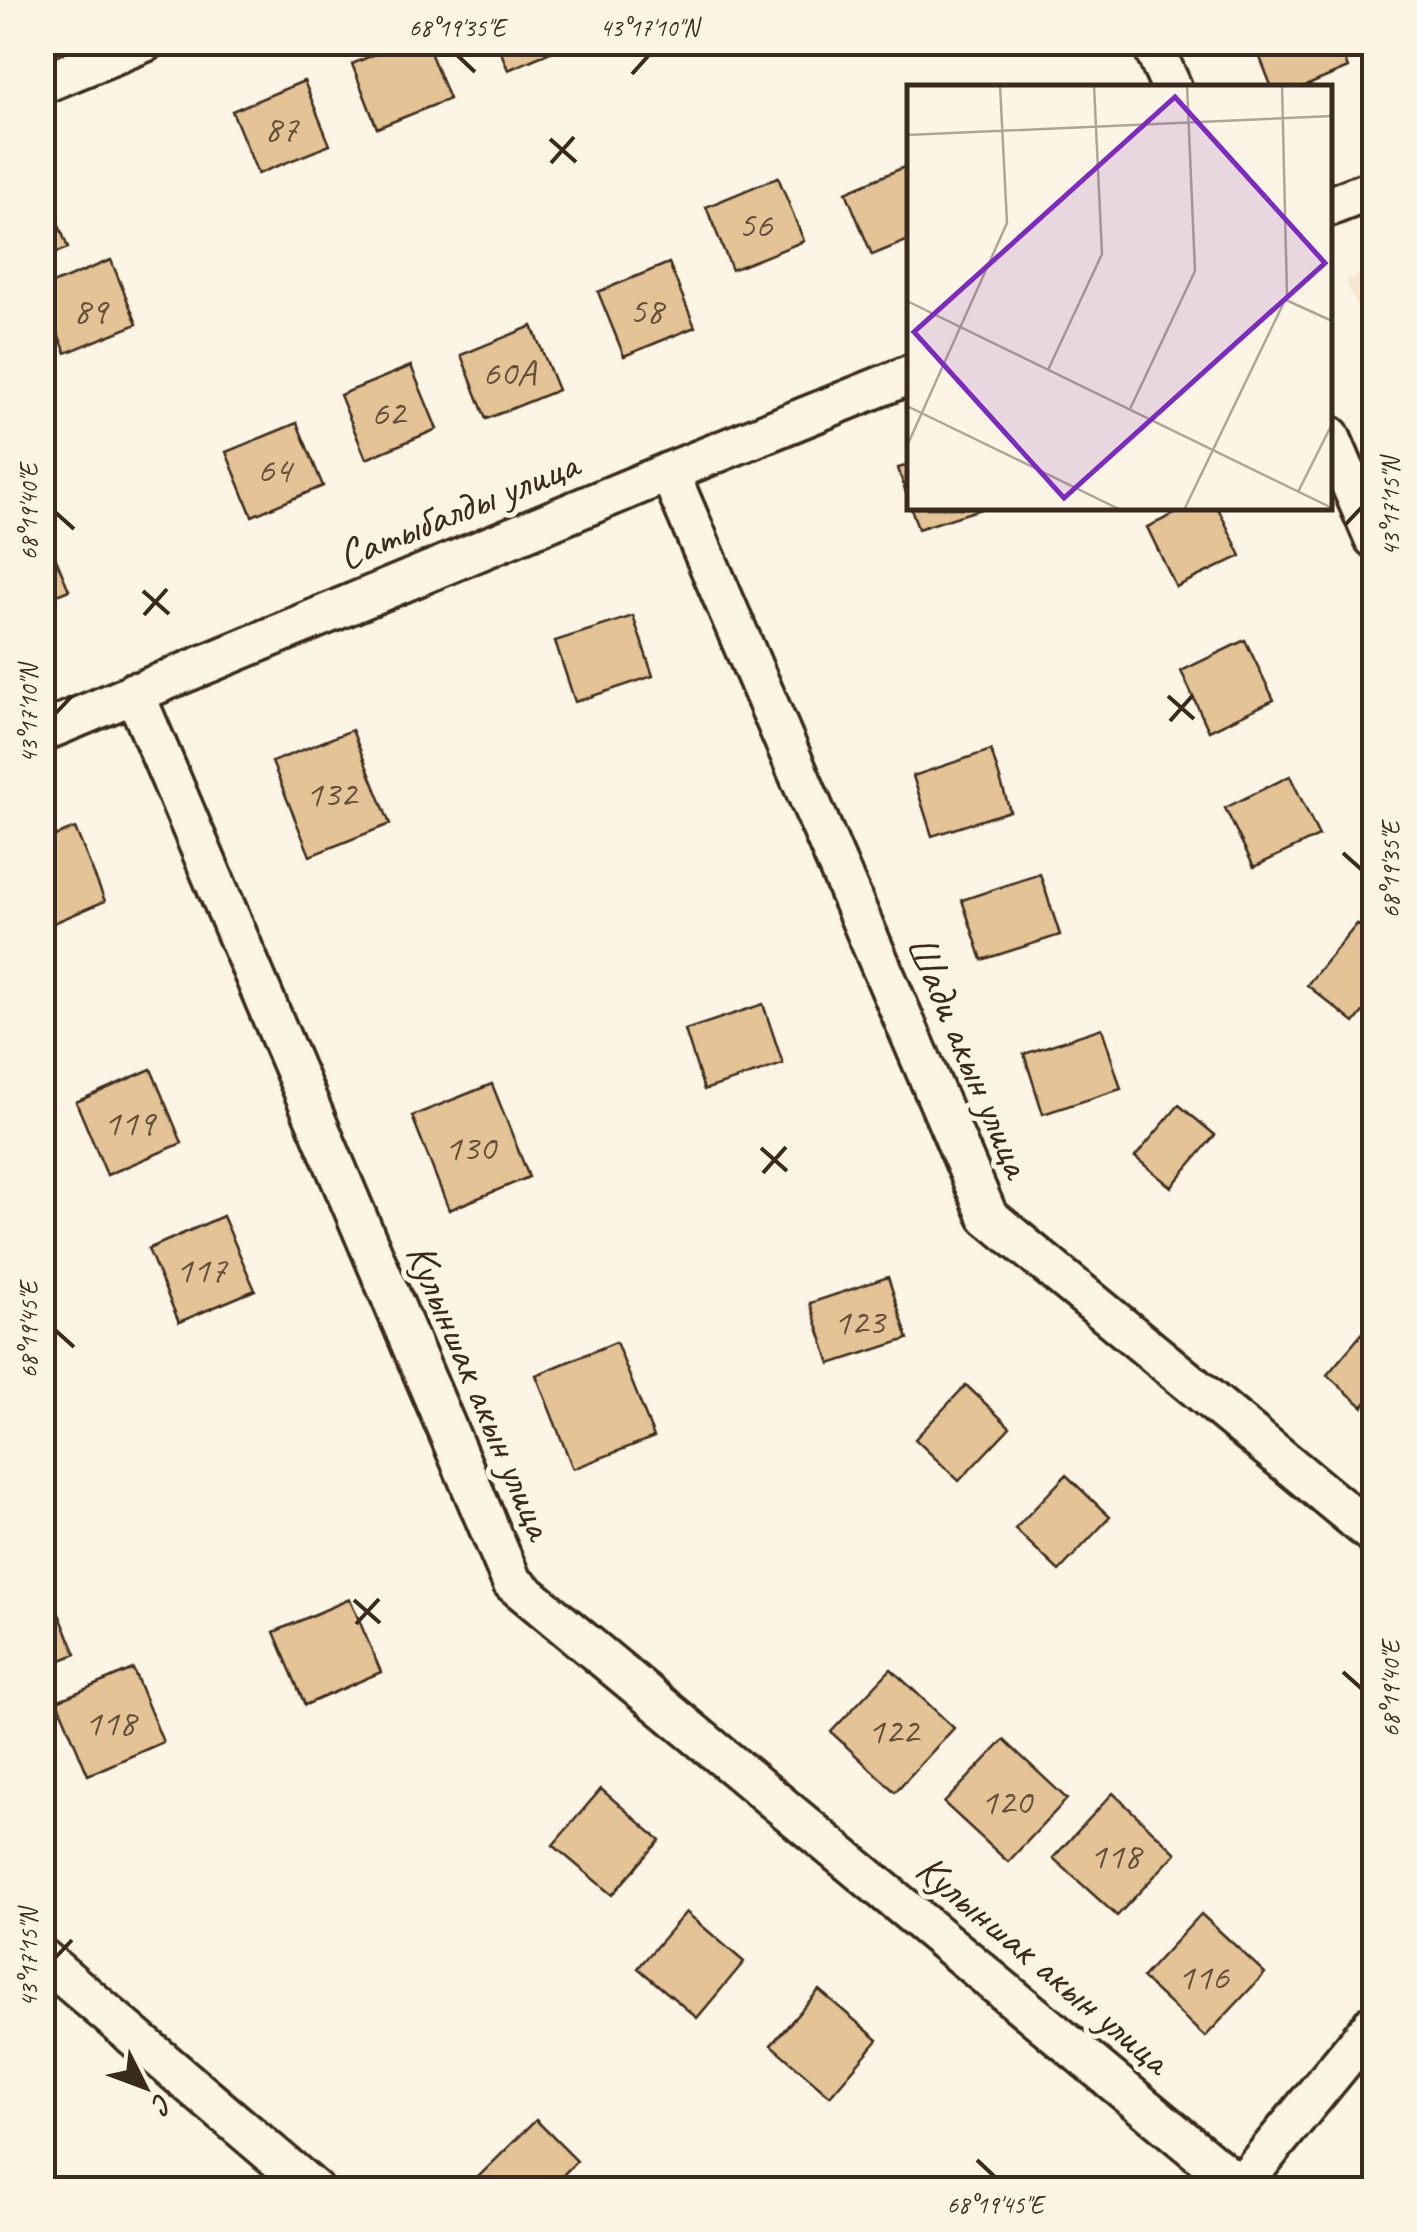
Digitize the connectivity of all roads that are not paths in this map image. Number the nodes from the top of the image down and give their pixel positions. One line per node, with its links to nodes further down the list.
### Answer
1 (145, 42): 3 (street)
2 (1152, 42): 4 (street)
3 (42, 84)
4 (1171, 85)
5 (1374, 188): 6 (street)
6 (1332, 205)
7 (907, 376): 9 (street, Сатыбалды улица)
8 (1332, 441): 10 (street)
9 (669, 472): 11 (street, Сатыбалды улица); 13 (street, Шади акын улица)
10 (1374, 538)
11 (134, 692): 12 (street, Сатыбалды улица); 16 (street, Кулыншак акын улица)
12 (42, 732)
13 (1374, 1535)
14 (42, 1958): 17 (street)
15 (1374, 2023): 16 (street)
16 (1240, 2188)
17 (314, 2190)

